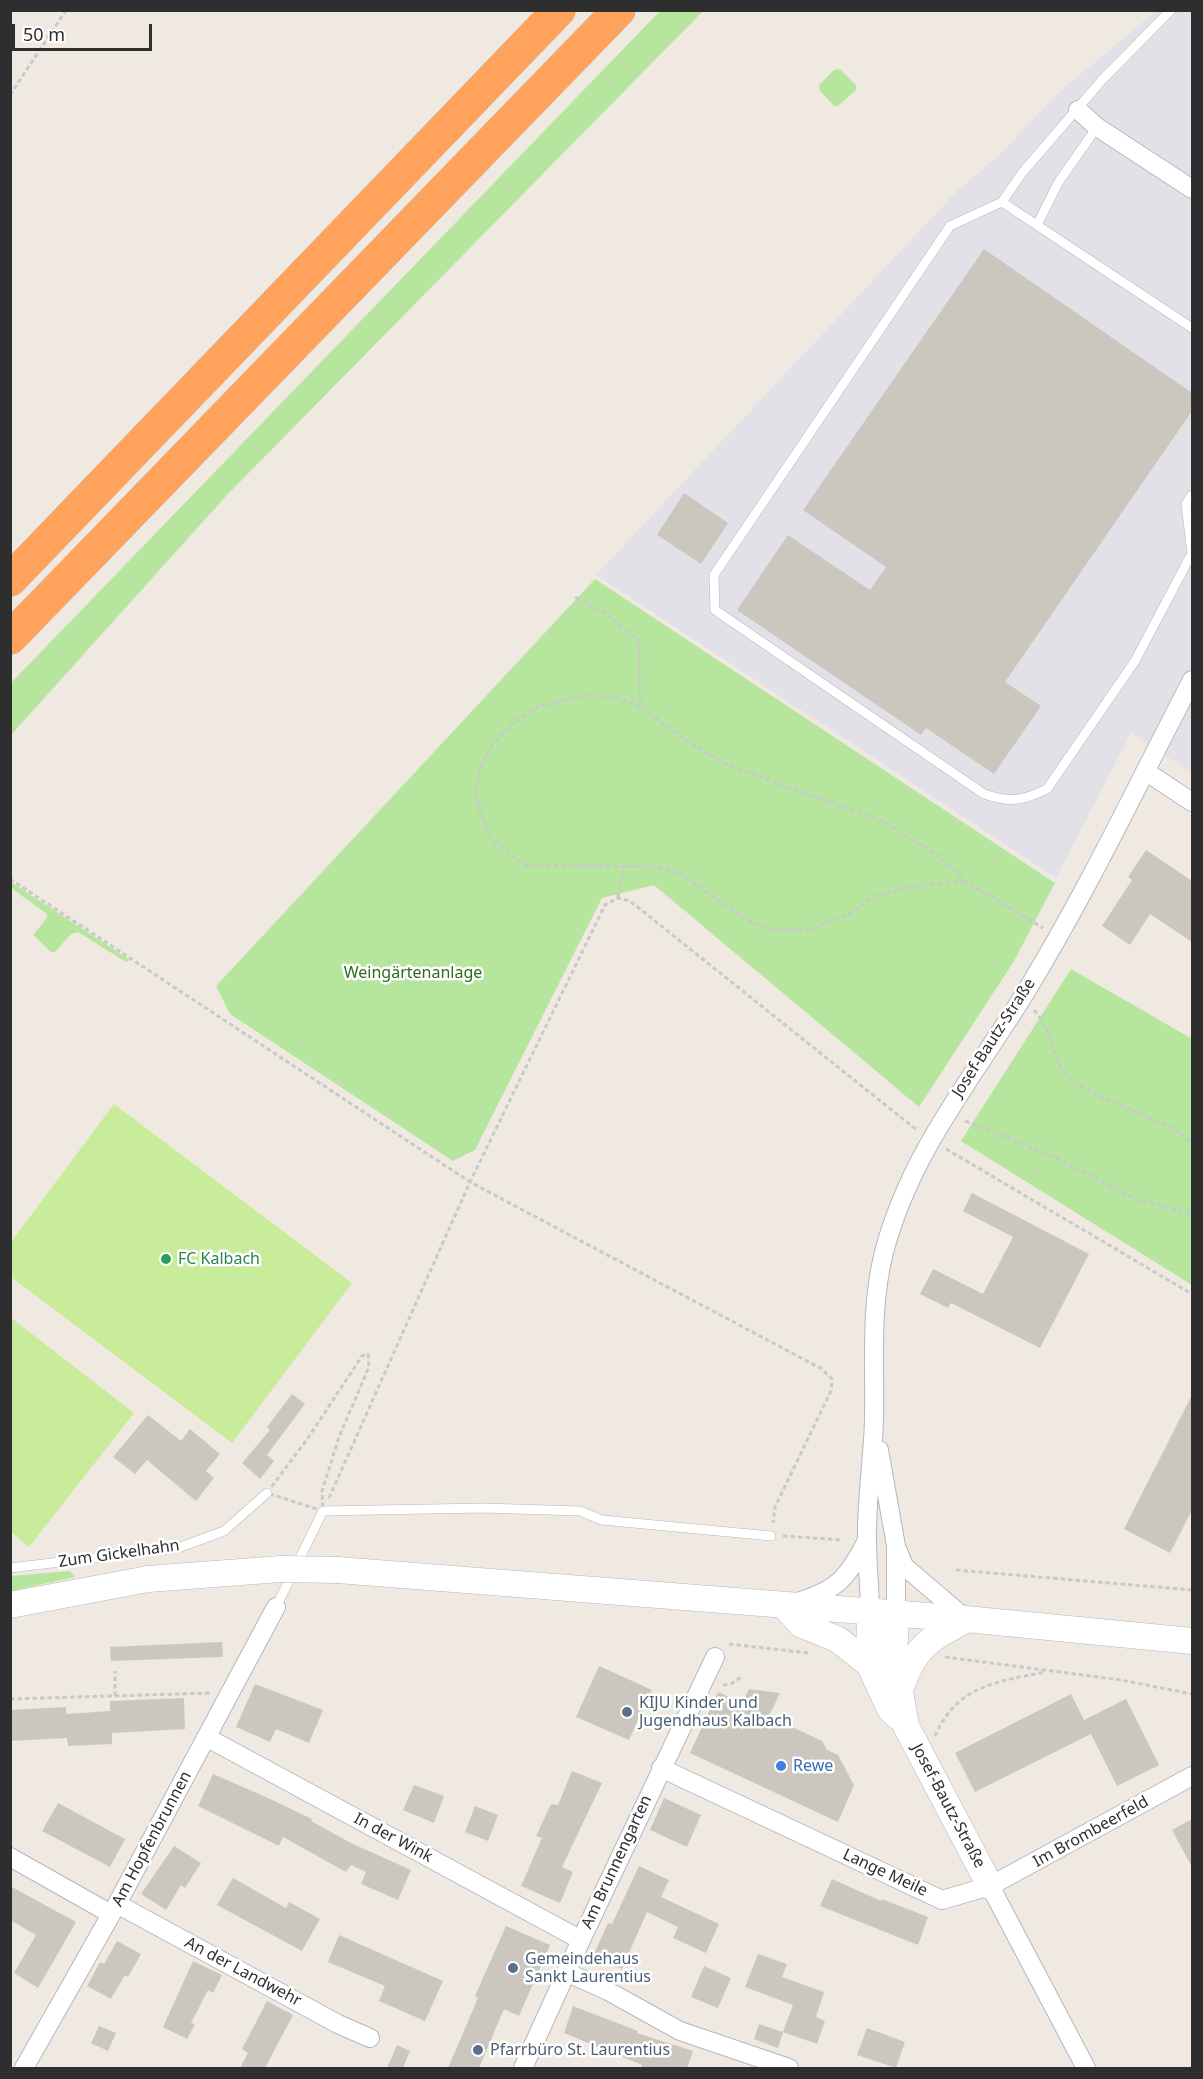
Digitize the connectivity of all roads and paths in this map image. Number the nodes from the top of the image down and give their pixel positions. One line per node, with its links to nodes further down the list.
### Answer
1 (66, 10): 5 (path)
2 (559, 10): 13 (highway)
3 (620, 10): 15 (highway)
4 (1171, 10): 6 (lane)
5 (10, 95)
6 (1078, 110): 7 (street); 9 (lane)
7 (1097, 127): 8 (street); 10 (lane)
8 (1192, 189)
9 (1002, 202): 10 (lane); 12 (lane)
10 (1037, 225): 11 (lane)
11 (1192, 328)
12 (1192, 495)
13 (10, 580)
14 (575, 597): 17 (path)
15 (10, 638)
16 (1192, 680): 18 (street, Josef-Bautz-Straße)
17 (640, 706): 20 (path); 22 (path)
18 (1144, 771): 19 (street); 24 (street, Josef-Bautz-Straße)
19 (1192, 802)
20 (623, 866): 22 (path); 23 (path)
21 (10, 879): 29 (path)
22 (965, 881): 24 (path)
23 (618, 898): 27 (path); 29 (path)
24 (1058, 937): 25 (street, Josef-Bautz-Straße)
25 (1022, 999): 27 (street, Josef-Bautz-Straße); 28 (path)
26 (965, 1121): 30 (path)
27 (929, 1140): 31 (path); 32 (street, Josef-Bautz-Straße)
28 (1192, 1143)
29 (470, 1182): 34 (path); 35 (path)
30 (1192, 1214)
31 (1192, 1294)
32 (874, 1418): 37 (street, Josef-Bautz-Straße); 38 (street, Josef-Bautz-Straße)
33 (267, 1493): 34 (path); 34 (path); 39 (lane, Zum Gickelhahn)
34 (323, 1511): 35 (lane); 44 (lane)
35 (771, 1536): 36 (path)
36 (843, 1540)
37 (867, 1541): 43 (street, Josef-Bautz-Straße); 45 (street, Josef-Bautz-Straße)
38 (896, 1546): 46 (street, Josef-Bautz-Straße); 47 (street, Josef-Bautz-Straße)
39 (10, 1568)
40 (956, 1570): 41 (path)
41 (1192, 1590)
42 (10, 1605): 43 (main road, bridge)
43 (784, 1606): 45 (main road); 52 (main road, Josef-Bautz-Straße)
44 (276, 1607): 61 (street, Am Hopfenbrunnen)
45 (870, 1612): 46 (main road); 52 (main road, Josef-Bautz-Straße)
46 (896, 1614): 47 (main road); 56 (main road, Josef-Bautz-Straße)
47 (966, 1619): 48 (main road); 56 (main road)
48 (1192, 1641)
49 (814, 1653): 50 (path)
50 (715, 1657): 63 (street, Am Brunnengarten)
51 (943, 1657): 54 (path)
52 (869, 1664): 60 (main road, Josef-Bautz-Straße)
53 (116, 1671): 58 (path)
54 (1049, 1671): 57 (path); 62 (path)
55 (215, 1693): 58 (path)
56 (899, 1694): 60 (main road, Josef-Bautz-Straße)
57 (1192, 1694)
58 (115, 1696): 59 (path)
59 (10, 1699)
60 (906, 1726): 66 (main road, Josef-Bautz-Straße)
61 (206, 1737): 67 (street, Am Hopfenbrunnen); 68 (street, In der Wink)
62 (933, 1740)
63 (661, 1768): 66 (street, Lange Meile); 68 (street, Am Brunnengarten)
64 (1192, 1776): 66 (street, Im Brombeerfeld)
65 (10, 1857): 67 (street, An der Landwehr)
66 (990, 1886): 74 (street)
67 (114, 1909): 70 (street, An der Landwehr); 71 (street, Am Hopfenbrunnen)
68 (581, 1940): 69 (street, Am Brunnengarten)
69 (566, 1972): 72 (street, Am Brunnengarten); 73 (street)
70 (370, 2038)
71 (24, 2068)
72 (523, 2068)
73 (789, 2068)
74 (1086, 2068)

